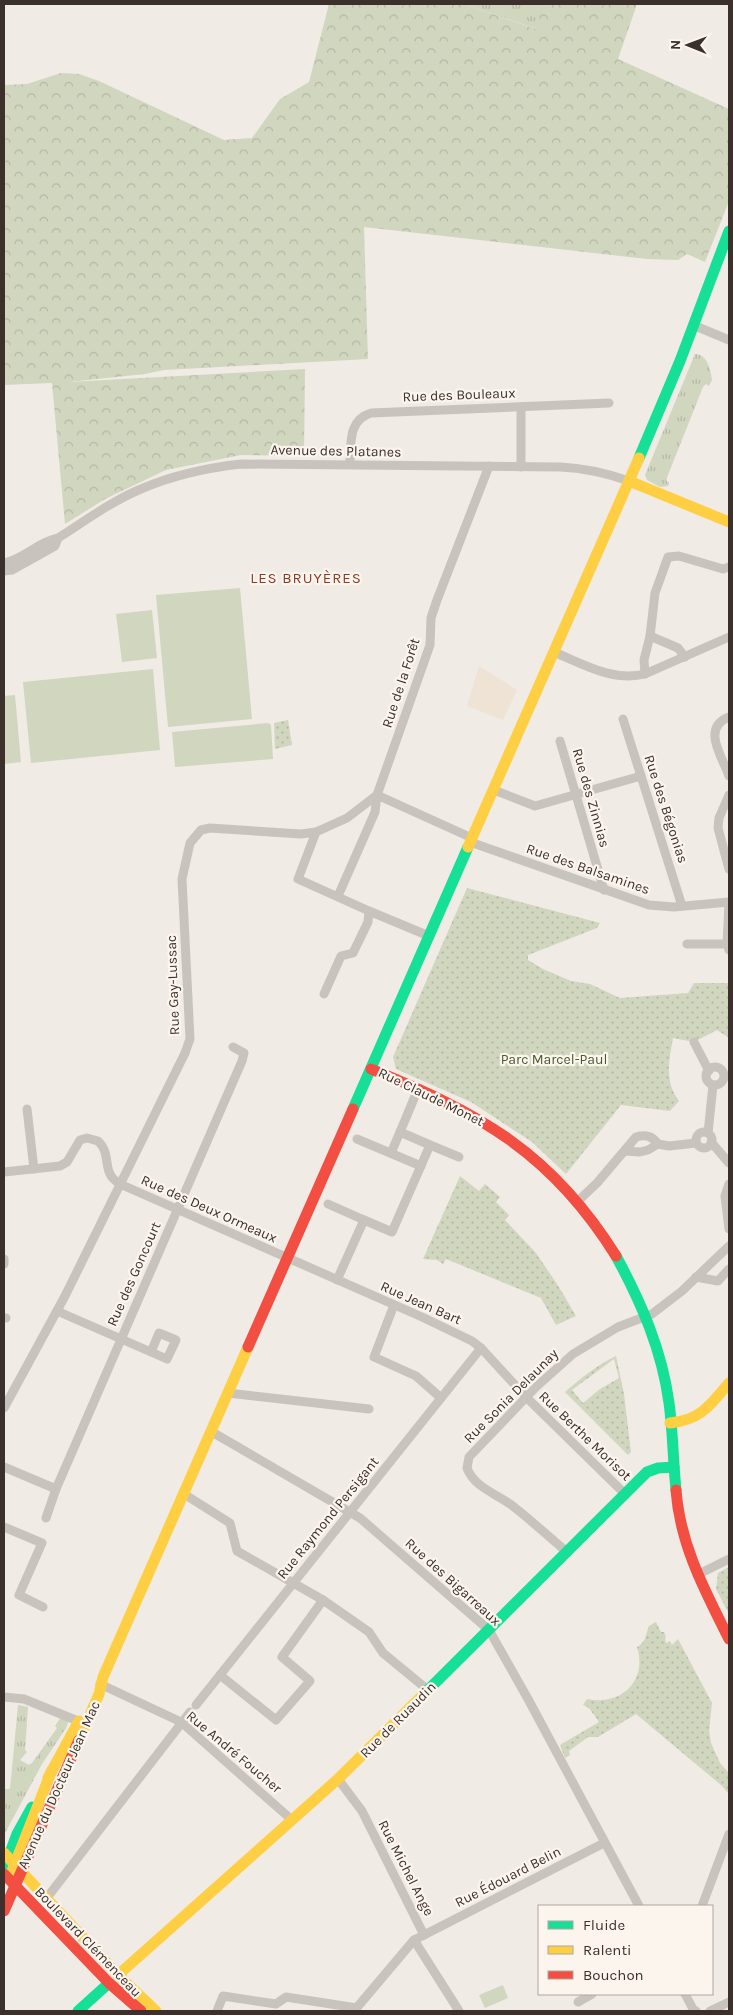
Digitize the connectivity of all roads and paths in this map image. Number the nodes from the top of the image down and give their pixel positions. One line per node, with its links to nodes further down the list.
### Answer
1 (729, 231): 2 (main road)
2 (693, 326): 3 (street); 9 (main road)
3 (729, 340)
4 (609, 403): 5 (street, Rue des Bouleaux)
5 (521, 407): 6 (street, Rue des Bouleaux); 8 (street)
6 (350, 464): 7 (street, Avenue des Platanes); 11 (street, Avenue des Platanes)
7 (489, 466): 8 (street, Avenue des Platanes); 26 (street, Rue de la Forêt)
8 (521, 466): 9 (street, Avenue des Platanes)
9 (629, 481): 10 (main road); 17 (main road)
10 (729, 522)
11 (58, 538): 12 (street, Avenue des Platanes); 14 (street, Avenue des Platanes)
12 (4, 563)
13 (729, 568): 15 (street)
14 (4, 571)
15 (650, 636): 18 (street); 19 (street)
16 (729, 637): 18 (street)
17 (554, 652): 19 (street); 25 (main road)
18 (685, 657): 19 (street)
19 (645, 674)
20 (729, 717): 24 (street)
21 (623, 719): 23 (street, Rue des Bégonias)
22 (560, 741): 27 (street, Rue des Zinnias)
23 (641, 776): 27 (street); 35 (street, Rue des Bégonias)
24 (729, 776)
25 (494, 790): 27 (street); 30 (main road)
26 (377, 795): 29 (street, Rue Gay-Lussac); 30 (street, Rue des Balsamines); 33 (street, Rue de la Forêt)
27 (576, 795): 32 (street, Rue des Zinnias)
28 (729, 795): 31 (street)
29 (316, 832): 33 (street); 64 (street, Rue Gay-Lussac)
30 (471, 840): 32 (street, Rue des Balsamines); 38 (main road)
31 (729, 869)
32 (604, 890): 35 (street, Rue des Balsamines)
33 (338, 896): 36 (street)
34 (729, 902): 35 (street, Rue des Balsamines); 37 (street)
35 (682, 906)
36 (369, 911): 38 (street); 41 (street)
37 (729, 920): 40 (street)
38 (429, 936): 44 (main road)
39 (687, 944): 40 (street)
40 (728, 947)
41 (324, 994)
42 (694, 1042): 45 (street)
43 (233, 1047): 69 (street, Rue des Goncourt)
44 (371, 1069): 48 (main road, Rue Claude Monet); 74 (main road)
45 (709, 1071): 46 (street); 47 (street)
46 (726, 1078): 47 (street)
47 (713, 1085): 51 (street)
48 (418, 1089): 50 (street); 66 (main road, Rue Claude Monet)
49 (27, 1109): 62 (street)
50 (400, 1132): 54 (street); 58 (street)
51 (708, 1133): 53 (street); 56 (street)
52 (357, 1139): 58 (street)
53 (711, 1142): 56 (street); 60 (street)
54 (430, 1144): 59 (street); 61 (street)
55 (658, 1144): 56 (street); 57 (street); 57 (street)
56 (696, 1144)
57 (625, 1151): 66 (street)
58 (391, 1153): 61 (street)
59 (459, 1157)
60 (729, 1163)
61 (420, 1166): 70 (street)
62 (34, 1169): 63 (street); 64 (street)
63 (4, 1172)
64 (120, 1184): 69 (street, Rue des Deux Ormeaux); 80 (street, Rue Gay-Lussac)
65 (729, 1184): 68 (street)
66 (578, 1201): 81 (main road, Rue Claude Monet)
67 (328, 1204): 70 (street)
68 (728, 1209): 71 (street)
69 (177, 1210): 74 (street, Rue des Deux Ormeaux); 82 (street, Rue des Goncourt)
70 (364, 1220): 78 (street)
71 (729, 1229)
72 (729, 1246): 77 (street, Rue Sonia Delaunay)
73 (4, 1259): 75 (street)
74 (287, 1259): 78 (street, Rue Jean Bart); 86 (main road)
75 (4, 1264)
76 (729, 1269): 77 (street)
77 (696, 1277): 81 (street, Rue Sonia Delaunay)
78 (337, 1280): 79 (street, Rue Jean Bart)
79 (394, 1305): 83 (street, Rue Jean Bart); 88 (street)
80 (57, 1311): 82 (street); 89 (street, Rue Gay-Lussac)
81 (646, 1316): 87 (street, Rue Sonia Delaunay); 91 (main road, Rue Claude Monet)
82 (121, 1339): 84 (street); 95 (street, Rue des Goncourt)
83 (481, 1348): 87 (street, Rue Jean Bart); 88 (street, Rue Raymond Persigant)
84 (151, 1352)
85 (729, 1383): 91 (main road)
86 (228, 1394): 90 (street); 92 (main road)
87 (526, 1397): 97 (street, Rue Berthe Morisot); 101 (street, Rue Sonia Delaunay)
88 (442, 1398): 98 (street, Rue Raymond Persigant)
89 (4, 1408)
90 (369, 1409)
91 (670, 1423): 94 (main road, Rue Claude Monet)
92 (212, 1432): 96 (main road); 98 (street, Rue des Bigarreaux)
93 (4, 1467): 95 (street)
94 (674, 1467): 97 (main road, Rue de Ruaudin); 103 (main road, Rue Claude Monet)
95 (56, 1489): 99 (street, Rue des Goncourt)
96 (184, 1494): 104 (street); 110 (main road)
97 (625, 1494): 101 (main road, Rue de Ruaudin)
98 (351, 1512): 104 (street, Rue Raymond Persigant); 107 (street, Rue des Bigarreaux)
99 (46, 1518)
100 (4, 1527): 106 (street)
101 (567, 1552): 107 (main road, Rue de Ruaudin)
102 (729, 1559): 103 (street)
103 (697, 1575): 108 (main road, Rue Claude Monet)
104 (293, 1583): 105 (street); 109 (street, Rue Raymond Persigant)
105 (323, 1600): 109 (street); 111 (street)
106 (43, 1608)
107 (489, 1630): 111 (main road, Rue de Ruaudin); 118 (street, Rue des Bigarreaux)
108 (729, 1639)
109 (220, 1675): 114 (street, Rue Raymond Persigant)
110 (100, 1684): 113 (main road, Avenue du Docteur Jean Mac); 114 (street, Rue André Foucher); 119 (main road, Avenue du Docteur Jean Mac)
111 (428, 1690): 115 (main road, Rue de Ruaudin)
112 (4, 1697): 113 (street)
113 (78, 1721): 119 (main road, Avenue du Docteur Jean Mac)
114 (181, 1722): 116 (street, Rue André Foucher); 121 (street, Rue Raymond Persigant)
115 (338, 1778): 116 (main road, Rue de Ruaudin); 125 (street, Rue Michel Ange)
116 (292, 1820): 127 (main road, Rue de Ruaudin)
117 (729, 1834): 123 (street)
118 (604, 1843): 122 (street, Rue des Bigarreaux); 125 (street, Rue Édouard Belin)
119 (9, 1868): 120 (main road); 121 (main road, Boulevard Clémenceau); 124 (main road, Avenue du Docteur Jean Mac); 127 (main road, Boulevard Clémenceau)
120 (4, 1891)
121 (46, 1899): 127 (main road, Boulevard Clémenceau)
122 (638, 1905)
123 (702, 1905)
124 (4, 1911)
125 (424, 1935): 126 (street, Rue Michel Ange)
126 (414, 1940): 132 (street, Rue Michel Ange); 137 (street)
127 (114, 1979): 133 (main road, Rue de Ruaudin); 134 (main road, Boulevard Clémenceau); 135 (main road, Boulevard Clémenceau)
128 (590, 1995): 130 (street)
129 (686, 1995): 138 (street)
130 (578, 2002)
131 (729, 2002): 139 (street)
132 (356, 2010): 136 (street)
133 (78, 2011)
134 (142, 2011)
135 (156, 2011)
136 (217, 2011)
137 (459, 2011)
138 (696, 2011)
139 (710, 2011)

